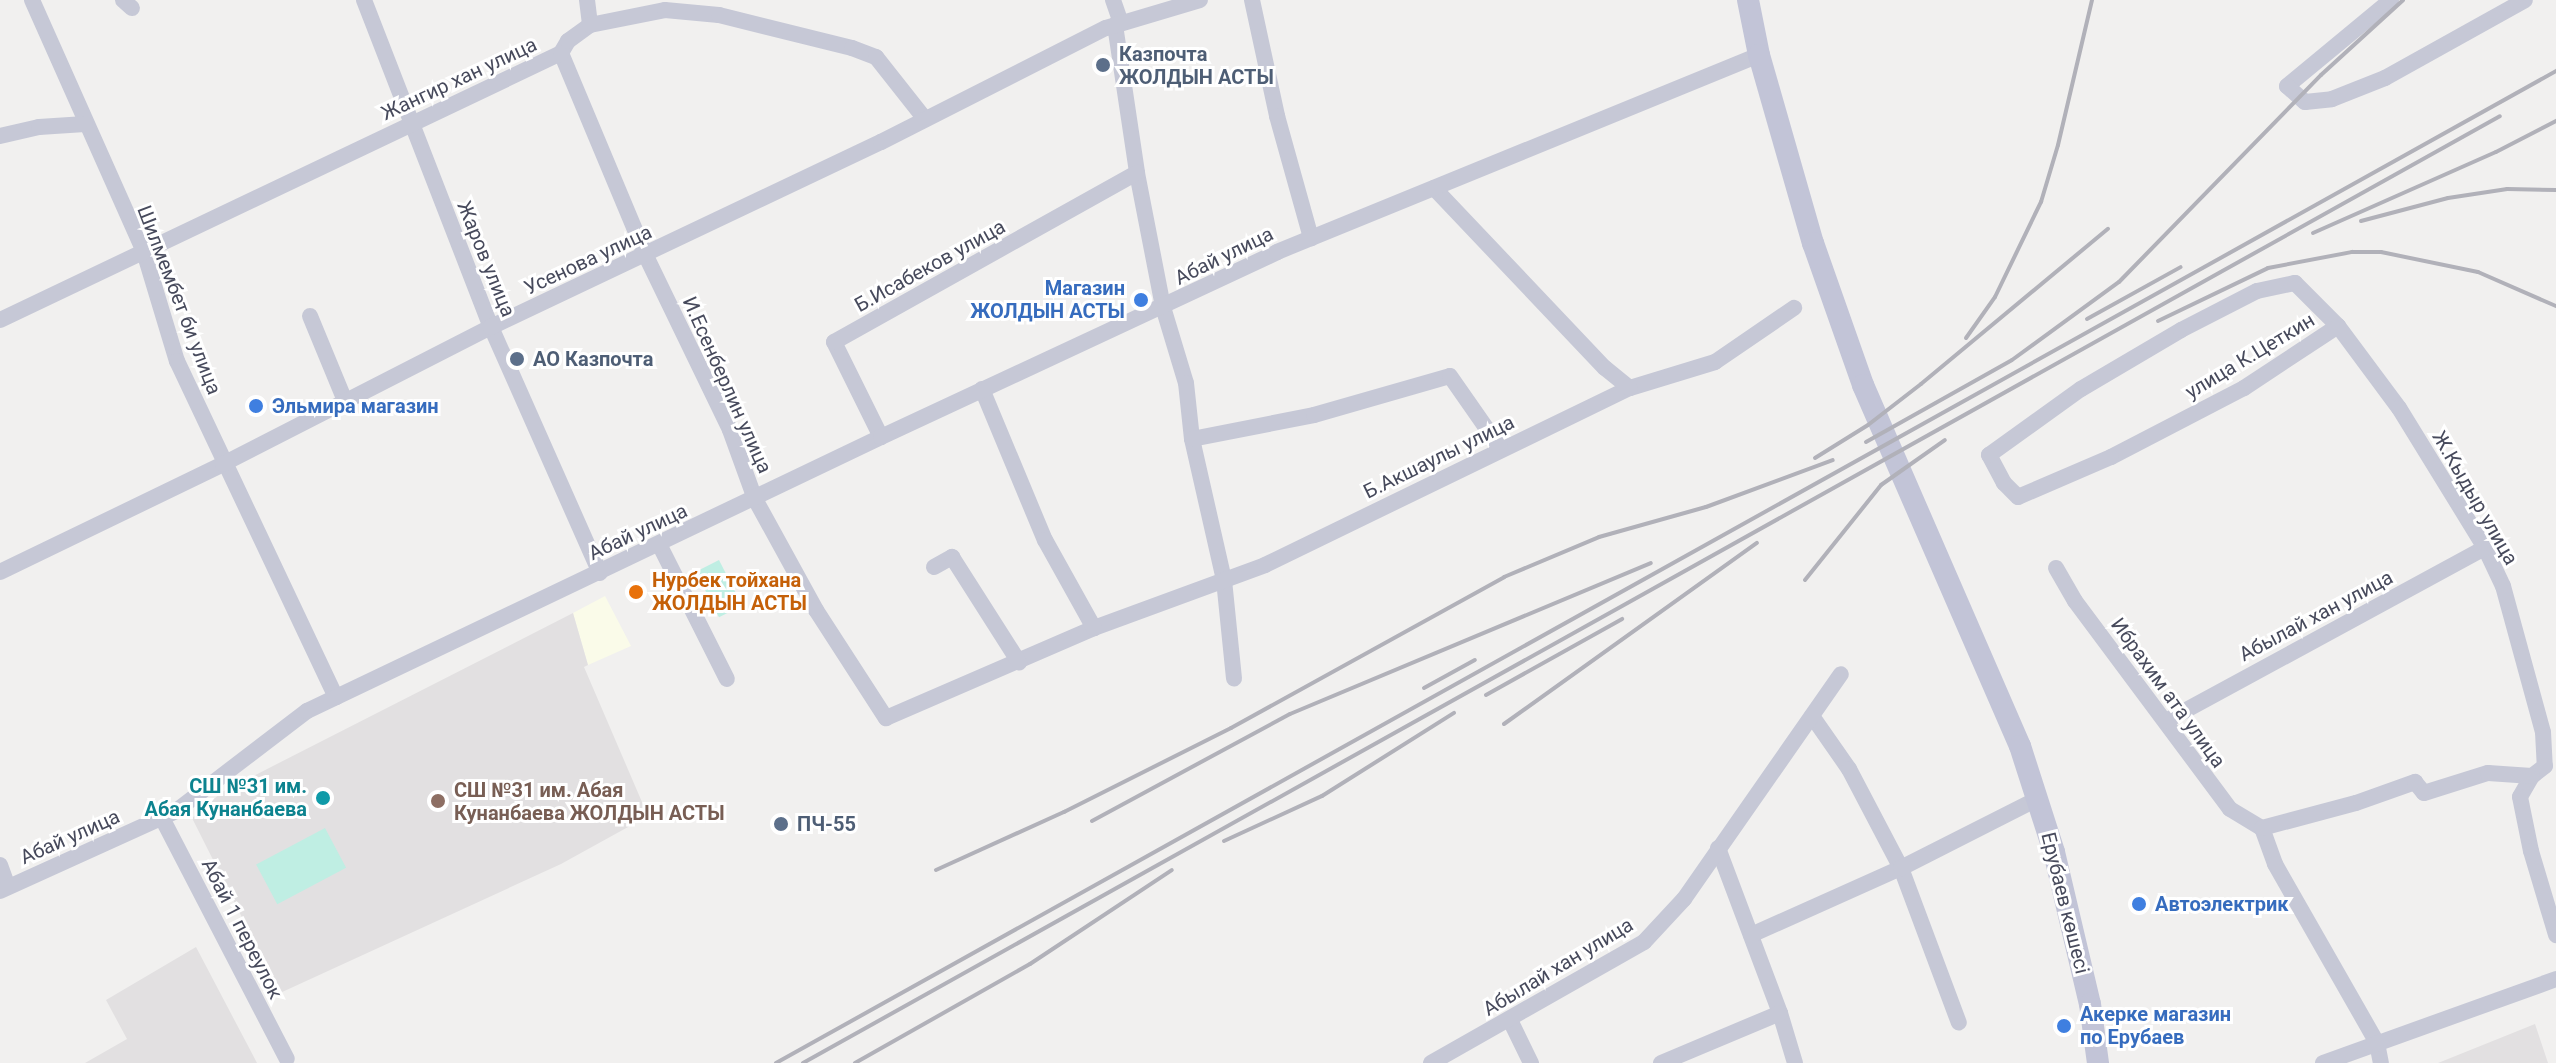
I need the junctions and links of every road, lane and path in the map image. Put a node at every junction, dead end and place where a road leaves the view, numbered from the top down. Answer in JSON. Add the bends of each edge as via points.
{"nodes":[{"id":1,"x":32,"y":0,"type":"edge"},
{"id":2,"x":364,"y":0,"type":"edge"},
{"id":3,"x":587,"y":0,"type":"edge"},
{"id":4,"x":1113,"y":0,"type":"edge"},
{"id":5,"x":1200,"y":0,"type":"edge"},
{"id":6,"x":1252,"y":0,"type":"edge"},
{"id":7,"x":1748,"y":0,"type":"edge"},
{"id":8,"x":2391,"y":0,"type":"edge"},
{"id":9,"x":2525,"y":0,"type":"edge"},
{"id":10,"x":721,"y":8,"type":"edge"},
{"id":11,"x":1118,"y":24,"type":"junction"},
{"id":12,"x":590,"y":25,"type":"junction"},
{"id":13,"x":561,"y":53,"type":"junction"},
{"id":14,"x":1759,"y":55,"type":"junction"},
{"id":15,"x":925,"y":119,"type":"junction"},
{"id":16,"x":85,"y":124,"type":"junction"},
{"id":17,"x":410,"y":124,"type":"junction"},
{"id":18,"x":0,"y":136,"type":"edge"},
{"id":19,"x":1137,"y":173,"type":"junction"},
{"id":20,"x":1434,"y":188,"type":"junction"},
{"id":21,"x":1311,"y":238,"type":"junction"},
{"id":22,"x":144,"y":252,"type":"junction"},
{"id":23,"x":646,"y":256,"type":"junction"},
{"id":24,"x":1163,"y":307,"type":"junction"},
{"id":25,"x":1794,"y":308,"type":"dead end"},
{"id":26,"x":310,"y":316,"type":"dead end"},
{"id":27,"x":0,"y":320,"type":"edge"},
{"id":28,"x":2338,"y":326,"type":"junction"},
{"id":29,"x":491,"y":327,"type":"junction"},
{"id":30,"x":1630,"y":388,"type":"junction"},
{"id":31,"x":982,"y":389,"type":"junction"},
{"id":32,"x":345,"y":401,"type":"junction"},
{"id":33,"x":881,"y":437,"type":"junction"},
{"id":34,"x":1192,"y":439,"type":"junction"},
{"id":35,"x":1501,"y":449,"type":"junction"},
{"id":36,"x":223,"y":464,"type":"junction"},
{"id":37,"x":755,"y":499,"type":"junction"},
{"id":38,"x":659,"y":544,"type":"junction"},
{"id":39,"x":2485,"y":548,"type":"junction"},
{"id":40,"x":934,"y":567,"type":"dead end"},
{"id":41,"x":2056,"y":568,"type":"dead end"},
{"id":42,"x":0,"y":572,"type":"edge"},
{"id":43,"x":600,"y":573,"type":"junction"},
{"id":44,"x":1224,"y":580,"type":"junction"},
{"id":45,"x":1094,"y":628,"type":"junction"},
{"id":46,"x":1019,"y":662,"type":"junction"},
{"id":47,"x":1841,"y":674,"type":"dead end"},
{"id":48,"x":1234,"y":678,"type":"dead end"},
{"id":49,"x":727,"y":679,"type":"dead end"},
{"id":50,"x":336,"y":697,"type":"junction"},
{"id":51,"x":1812,"y":716,"type":"junction"},
{"id":52,"x":886,"y":718,"type":"joint"},
{"id":53,"x":2166,"y":721,"type":"junction"},
{"id":54,"x":2532,"y":776,"type":"junction"},
{"id":55,"x":2037,"y":799,"type":"junction"},
{"id":56,"x":162,"y":818,"type":"junction"},
{"id":57,"x":2262,"y":828,"type":"junction"},
{"id":58,"x":1718,"y":848,"type":"junction"},
{"id":59,"x":0,"y":865,"type":"edge"},
{"id":60,"x":1901,"y":868,"type":"junction"},
{"id":61,"x":4,"y":889,"type":"edge"},
{"id":62,"x":1751,"y":935,"type":"junction"},
{"id":63,"x":2556,"y":935,"type":"edge"},
{"id":64,"x":2556,"y":979,"type":"edge"},
{"id":65,"x":1780,"y":1013,"type":"junction"},
{"id":66,"x":1510,"y":1020,"type":"junction"},
{"id":67,"x":1959,"y":1023,"type":"dead end"},
{"id":68,"x":2377,"y":1043,"type":"junction"},
{"id":69,"x":287,"y":1059,"type":"dead end"},
{"id":70,"x":1431,"y":1063,"type":"edge"},
{"id":71,"x":1531,"y":1063,"type":"edge"},
{"id":72,"x":1661,"y":1063,"type":"edge"},
{"id":73,"x":1795,"y":1063,"type":"edge"},
{"id":74,"x":2098,"y":1063,"type":"edge"},
{"id":75,"x":2323,"y":1063,"type":"edge"},
{"id":76,"x":2381,"y":1063,"type":"edge"}],
"edges":[{"from":1,"to":16,"type":"street","name":"Шилмембет би улица"},
{"from":2,"to":17,"type":"street","name":"Жаров улица"},
{"from":3,"to":12,"type":"street"},
{"from":4,"to":11,"type":"street"},
{"from":5,"to":11,"type":"street","name":"Усенова улица"},
{"from":6,"to":21,"type":"street"},
{"from":7,"to":14,"type":"main road","name":"Ерубаев көшесі"},
{"from":8,"to":9,"type":"street","via":[[2287,86],[2305,102],[2332,99],[2385,78]]},
{"from":10,"to":12,"type":"street","via":[[665,10]]},
{"from":10,"to":15,"type":"street","via":[[876,57]]},
{"from":11,"to":15,"type":"street","name":"Усенова улица"},
{"from":11,"to":19,"type":"street"},
{"from":12,"to":13,"type":"street","name":"Жангир хан улица"},
{"from":13,"to":17,"type":"street","name":"Жангир хан улица"},
{"from":13,"to":23,"type":"street","name":"И.Есенберлин улица"},
{"from":14,"to":20,"type":"street","name":"Абай улица"},
{"from":14,"to":55,"type":"main road","name":"Ерубаев көшесі","via":[[1813,243],[1863,385],[1995,682]]},
{"from":15,"to":23,"type":"street","name":"Усенова улица"},
{"from":16,"to":18,"type":"street"},
{"from":16,"to":22,"type":"street","name":"Шилмембет би улица"},
{"from":17,"to":22,"type":"street","name":"Жангир хан улица"},
{"from":17,"to":29,"type":"street","name":"Жаров улица"},
{"from":19,"to":24,"type":"street"},
{"from":19,"to":33,"type":"street","name":"Б.Исабеков улица","via":[[834,342]]},
{"from":20,"to":21,"type":"street","name":"Абай улица"},
{"from":20,"to":30,"type":"street"},
{"from":21,"to":24,"type":"street","name":"Абай улица"},
{"from":22,"to":27,"type":"street","name":"Жангир хан улица"},
{"from":22,"to":36,"type":"street","name":"Шилмембет би улица","via":[[177,361]]},
{"from":23,"to":29,"type":"street","name":"Усенова улица"},
{"from":23,"to":37,"type":"street","name":"И.Есенберлин улица","via":[[730,430]]},
{"from":24,"to":31,"type":"street","name":"Абай улица"},
{"from":24,"to":34,"type":"street","via":[[1186,383]]},
{"from":25,"to":30,"type":"street","name":"Б.Акшаулы улица","via":[[1715,362]]},
{"from":26,"to":32,"type":"street"},
{"from":28,"to":28,"type":"street","name":"улица К.Цеткин","via":[[2244,388],[2111,457],[2018,497],[1989,455],[2081,389],[2257,291],[2295,283]]},
{"from":28,"to":39,"type":"street","name":"Ж.Кыдыр улица","via":[[2399,408]]},
{"from":29,"to":32,"type":"street","name":"Усенова улица"},
{"from":29,"to":43,"type":"street","name":"Жаров улица"},
{"from":30,"to":35,"type":"street","name":"Б.Акшаулы улица"},
{"from":31,"to":33,"type":"street","name":"Абай улица"},
{"from":31,"to":45,"type":"street","via":[[1045,540]]},
{"from":32,"to":36,"type":"street","name":"Усенова улица"},
{"from":33,"to":37,"type":"street","name":"Абай улица"},
{"from":34,"to":35,"type":"street","via":[[1314,415],[1450,376]]},
{"from":34,"to":44,"type":"street"},
{"from":35,"to":44,"type":"street","name":"Б.Акшаулы улица"},
{"from":36,"to":42,"type":"street","name":"Усенова улица"},
{"from":36,"to":50,"type":"street","name":"Шилмембет би улица"},
{"from":37,"to":38,"type":"street","name":"Абай улица"},
{"from":37,"to":52,"type":"street","name":"И.Есенберлин улица","via":[[816,610]]},
{"from":38,"to":43,"type":"street","name":"Абай улица"},
{"from":38,"to":49,"type":"street"},
{"from":39,"to":53,"type":"street","name":"Абылай хан улица"},
{"from":39,"to":54,"type":"street","name":"Ж.Кыдыр улица","via":[[2503,586],[2543,732],[2545,766]]},
{"from":40,"to":46,"type":"street","via":[[952,557]]},
{"from":41,"to":53,"type":"street","name":"Ибрахим ата улица"},
{"from":43,"to":50,"type":"street","name":"Абай улица"},
{"from":44,"to":45,"type":"street","name":"Б.Акшаулы улица"},
{"from":44,"to":48,"type":"street"},
{"from":45,"to":46,"type":"street","name":"Б.Акшаулы улица"},
{"from":46,"to":52,"type":"street","name":"Б.Акшаулы улица"},
{"from":47,"to":51,"type":"street","name":"Абылай хан улица"},
{"from":50,"to":56,"type":"street","name":"Абай улица","via":[[307,711]]},
{"from":51,"to":58,"type":"street","name":"Абылай хан улица"},
{"from":51,"to":60,"type":"street","via":[[1849,769]]},
{"from":53,"to":57,"type":"street","name":"Ибрахим ата улица","via":[[2230,809]]},
{"from":54,"to":57,"type":"street","via":[[2488,773],[2424,793],[2415,782]]},
{"from":54,"to":63,"type":"street","name":"Ж.Кыдыр улица","via":[[2520,797]]},
{"from":55,"to":60,"type":"street"},
{"from":55,"to":74,"type":"main road","name":"Ерубаев көшесі","via":[[2086,989]]},
{"from":56,"to":61,"type":"street","name":"Абай улица"},
{"from":56,"to":69,"type":"street","name":"Абай 1 переулок"},
{"from":57,"to":68,"type":"street","via":[[2275,864]]},
{"from":58,"to":62,"type":"street"},
{"from":58,"to":66,"type":"street","name":"Абылай хан улица","via":[[1684,899],[1644,942]]},
{"from":59,"to":61,"type":"street"},
{"from":60,"to":62,"type":"street"},
{"from":60,"to":67,"type":"street"},
{"from":62,"to":65,"type":"street"},
{"from":64,"to":68,"type":"street"},
{"from":65,"to":72,"type":"street"},
{"from":65,"to":73,"type":"street"},
{"from":66,"to":70,"type":"street","name":"Абылай хан улица"},
{"from":66,"to":71,"type":"street"},
{"from":68,"to":75,"type":"street"},
{"from":68,"to":76,"type":"street"}]}
